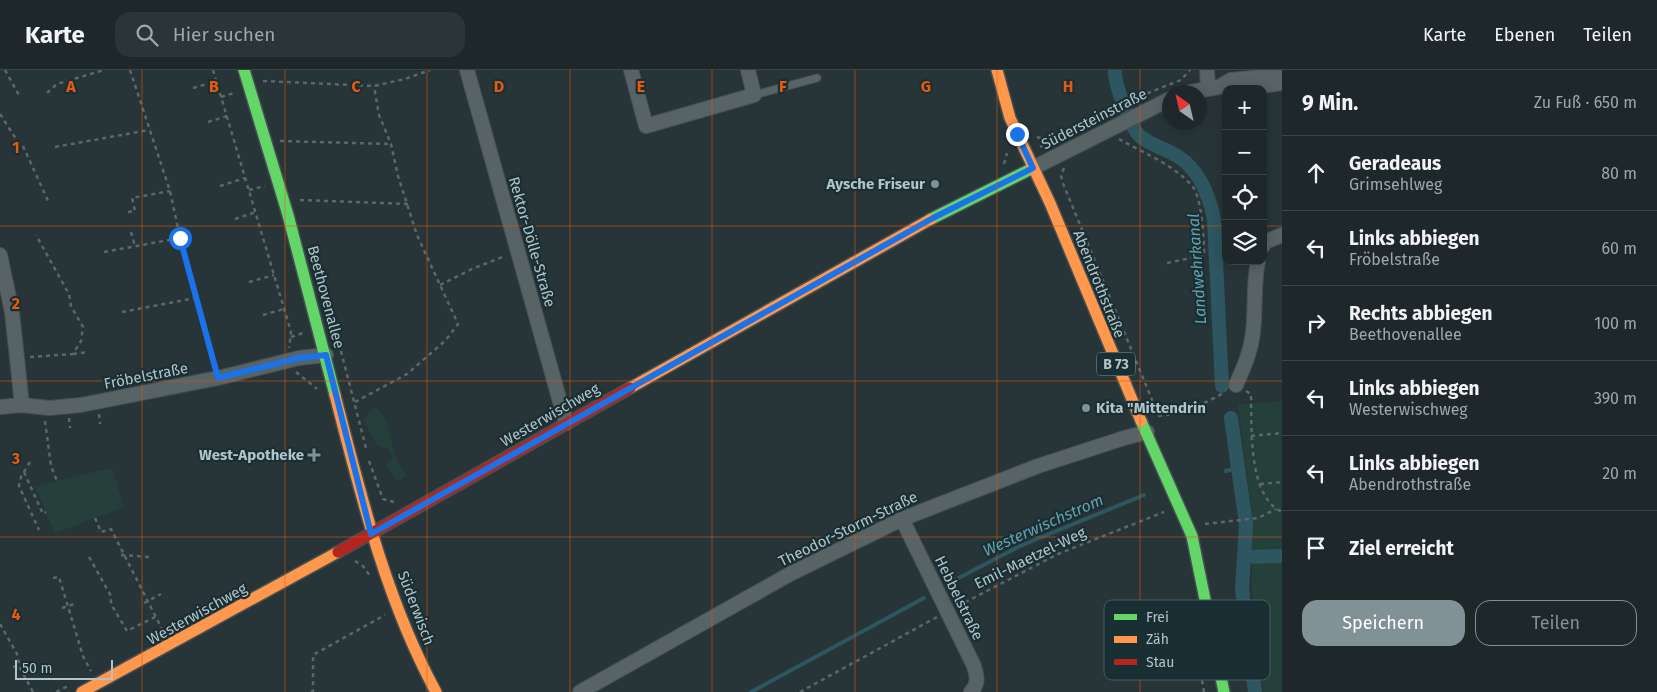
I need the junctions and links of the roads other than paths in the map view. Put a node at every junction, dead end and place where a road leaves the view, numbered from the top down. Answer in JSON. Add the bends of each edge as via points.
{"nodes":[{"id":1,"x":244,"y":70,"type":"edge"},
{"id":2,"x":467,"y":70,"type":"edge"},
{"id":3,"x":631,"y":70,"type":"edge"},
{"id":4,"x":748,"y":70,"type":"edge"},
{"id":5,"x":997,"y":70,"type":"edge"},
{"id":6,"x":1207,"y":70,"type":"edge"},
{"id":7,"x":1282,"y":75,"type":"edge"},
{"id":8,"x":818,"y":78,"type":"dead end"},
{"id":9,"x":1282,"y":83,"type":"edge"},
{"id":10,"x":1267,"y":85,"type":"edge"},
{"id":11,"x":1218,"y":88,"type":"edge"},
{"id":12,"x":754,"y":95,"type":"junction"},
{"id":13,"x":1162,"y":103,"type":"edge"},
{"id":14,"x":1033,"y":168,"type":"junction"},
{"id":15,"x":1282,"y":235,"type":"edge"},
{"id":16,"x":1267,"y":241,"type":"edge"},
{"id":17,"x":0,"y":256,"type":"edge"},
{"id":18,"x":1257,"y":265,"type":"edge"},
{"id":19,"x":326,"y":355,"type":"junction"},
{"id":20,"x":1236,"y":384,"type":"road end"},
{"id":21,"x":22,"y":405,"type":"junction"},
{"id":22,"x":0,"y":407,"type":"edge"},
{"id":23,"x":566,"y":423,"type":"junction"},
{"id":24,"x":1147,"y":432,"type":"junction"},
{"id":25,"x":902,"y":519,"type":"junction"},
{"id":26,"x":371,"y":534,"type":"junction"},
{"id":27,"x":1206,"y":600,"type":"edge"},
{"id":28,"x":82,"y":692,"type":"edge"},
{"id":29,"x":436,"y":692,"type":"edge"},
{"id":30,"x":580,"y":692,"type":"edge"},
{"id":31,"x":970,"y":692,"type":"edge"}],
"edges":[{"from":1,"to":19,"type":"street","name":"Beethovenallee"},
{"from":2,"to":23,"type":"street","name":"Rektor-Dölle-Straße"},
{"from":3,"to":12,"type":"street","via":[[646,126]]},
{"from":4,"to":12,"type":"street"},
{"from":5,"to":14,"type":"street","name":"Abendrothstraße","number":"B 73","via":[[1007,111]]},
{"from":6,"to":11,"type":"street"},
{"from":7,"to":11,"type":"street","via":[[1231,80]]},
{"from":8,"to":12,"type":"lane"},
{"from":9,"to":10,"type":"street"},
{"from":13,"to":14,"type":"street","name":"Südersteinstraße"},
{"from":14,"to":23,"type":"street","name":"Westerwischweg","via":[[933,218]]},
{"from":14,"to":24,"type":"street","name":"Abendrothstraße","number":"B 73"},
{"from":15,"to":16,"type":"street"},
{"from":17,"to":21,"type":"street","via":[[12,312]]},
{"from":18,"to":20,"type":"street","via":[[1253,332],[1247,359]]},
{"from":19,"to":21,"type":"street","name":"Fröbelstraße","via":[[89,404],[50,408]]},
{"from":19,"to":26,"type":"street","name":"Beethovenallee"},
{"from":21,"to":22,"type":"street","name":"Fröbelstraße"},
{"from":23,"to":26,"type":"street","name":"Westerwischweg"},
{"from":24,"to":25,"type":"street","name":"Theodor-Storm-Straße","via":[[1038,466]]},
{"from":24,"to":27,"type":"street","name":"Abendrothstraße","number":"B 73","via":[[1192,536]]},
{"from":25,"to":30,"type":"street","name":"Theodor-Storm-Straße","via":[[790,574]]},
{"from":25,"to":31,"type":"street","name":"Hebbelstraße","via":[[974,666],[977,678]]},
{"from":26,"to":28,"type":"street","name":"Westerwischweg"},
{"from":26,"to":29,"type":"street","name":"Süderwisch","via":[[422,666]]}]}
